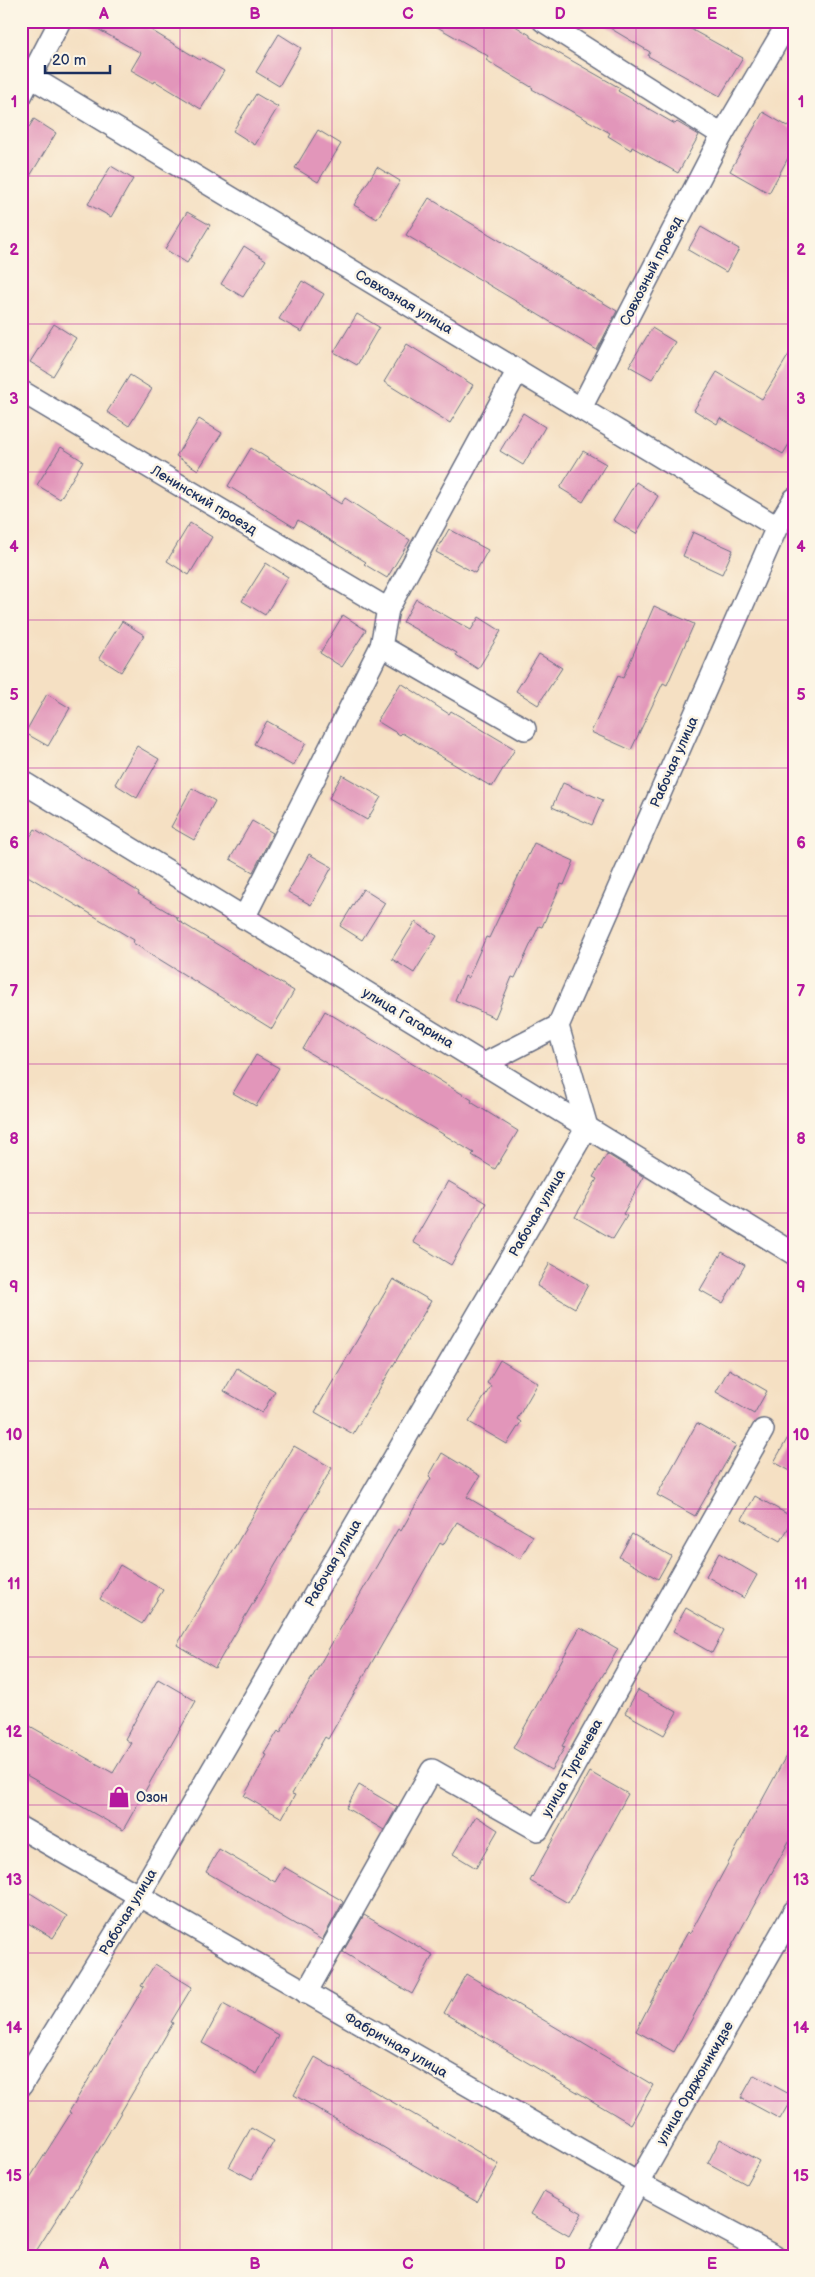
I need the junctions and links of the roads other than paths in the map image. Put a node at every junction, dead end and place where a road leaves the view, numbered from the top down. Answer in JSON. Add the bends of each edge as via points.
{"nodes":[{"id":1,"x":60,"y":21,"type":"edge"},
{"id":2,"x":543,"y":21,"type":"edge"},
{"id":3,"x":789,"y":21,"type":"edge"},
{"id":4,"x":31,"y":76,"type":"junction"},
{"id":5,"x":21,"y":96,"type":"edge"},
{"id":6,"x":722,"y":135,"type":"junction"},
{"id":7,"x":518,"y":370,"type":"junction"},
{"id":8,"x":21,"y":391,"type":"edge"},
{"id":9,"x":581,"y":408,"type":"junction"},
{"id":10,"x":794,"y":499,"type":"edge"},
{"id":11,"x":777,"y":527,"type":"junction"},
{"id":12,"x":388,"y":610,"type":"junction"},
{"id":13,"x":381,"y":646,"type":"junction"},
{"id":14,"x":525,"y":728,"type":"dead end"},
{"id":15,"x":21,"y":781,"type":"edge"},
{"id":16,"x":244,"y":918,"type":"junction"},
{"id":17,"x":558,"y":1026,"type":"junction"},
{"id":18,"x":484,"y":1064,"type":"junction"},
{"id":19,"x":587,"y":1127,"type":"junction"},
{"id":20,"x":794,"y":1254,"type":"edge"},
{"id":21,"x":764,"y":1430,"type":"dead end"},
{"id":22,"x":21,"y":1828,"type":"edge"},
{"id":23,"x":138,"y":1897,"type":"junction"},
{"id":24,"x":794,"y":1912,"type":"edge"},
{"id":25,"x":306,"y":1993,"type":"junction"},
{"id":26,"x":21,"y":2086,"type":"edge"},
{"id":27,"x":638,"y":2183,"type":"junction"},
{"id":28,"x":599,"y":2256,"type":"edge"},
{"id":29,"x":774,"y":2256,"type":"edge"}],
"edges":[{"from":1,"to":4,"type":"street"},
{"from":2,"to":6,"type":"street"},
{"from":3,"to":6,"type":"street","name":"Совхозный проезд"},
{"from":4,"to":5,"type":"street"},
{"from":4,"to":7,"type":"street","name":"Совхозная улица"},
{"from":6,"to":9,"type":"street","name":"Совхозный проезд"},
{"from":7,"to":9,"type":"street","name":"Совхозная улица"},
{"from":7,"to":12,"type":"street"},
{"from":8,"to":12,"type":"street","name":"Ленинский проезд"},
{"from":9,"to":11,"type":"street","name":"Совхозная улица"},
{"from":10,"to":11,"type":"street","name":"Рабочая улица"},
{"from":11,"to":17,"type":"street","name":"Рабочая улица"},
{"from":12,"to":13,"type":"street"},
{"from":13,"to":14,"type":"street"},
{"from":13,"to":16,"type":"street"},
{"from":15,"to":16,"type":"street","name":"улица Гагарина"},
{"from":16,"to":18,"type":"street","name":"улица Гагарина"},
{"from":17,"to":18,"type":"street"},
{"from":17,"to":19,"type":"street"},
{"from":18,"to":19,"type":"street","name":"улица Гагарина"},
{"from":19,"to":20,"type":"street","name":"улица Гагарина"},
{"from":19,"to":23,"type":"street","name":"Рабочая улица"},
{"from":21,"to":25,"type":"street","name":"улица Тургенева","via":[[538,1830],[432,1770]]},
{"from":22,"to":23,"type":"street","name":"Фабричная улица"},
{"from":23,"to":25,"type":"street","name":"Фабричная улица"},
{"from":23,"to":26,"type":"street","name":"Рабочая улица"},
{"from":24,"to":27,"type":"street","name":"улица Орджоникидзе"},
{"from":25,"to":27,"type":"street","name":"Фабричная улица"},
{"from":27,"to":28,"type":"street","name":"улица Орджоникидзе"},
{"from":27,"to":29,"type":"street","name":"Фабричная улица"}]}
